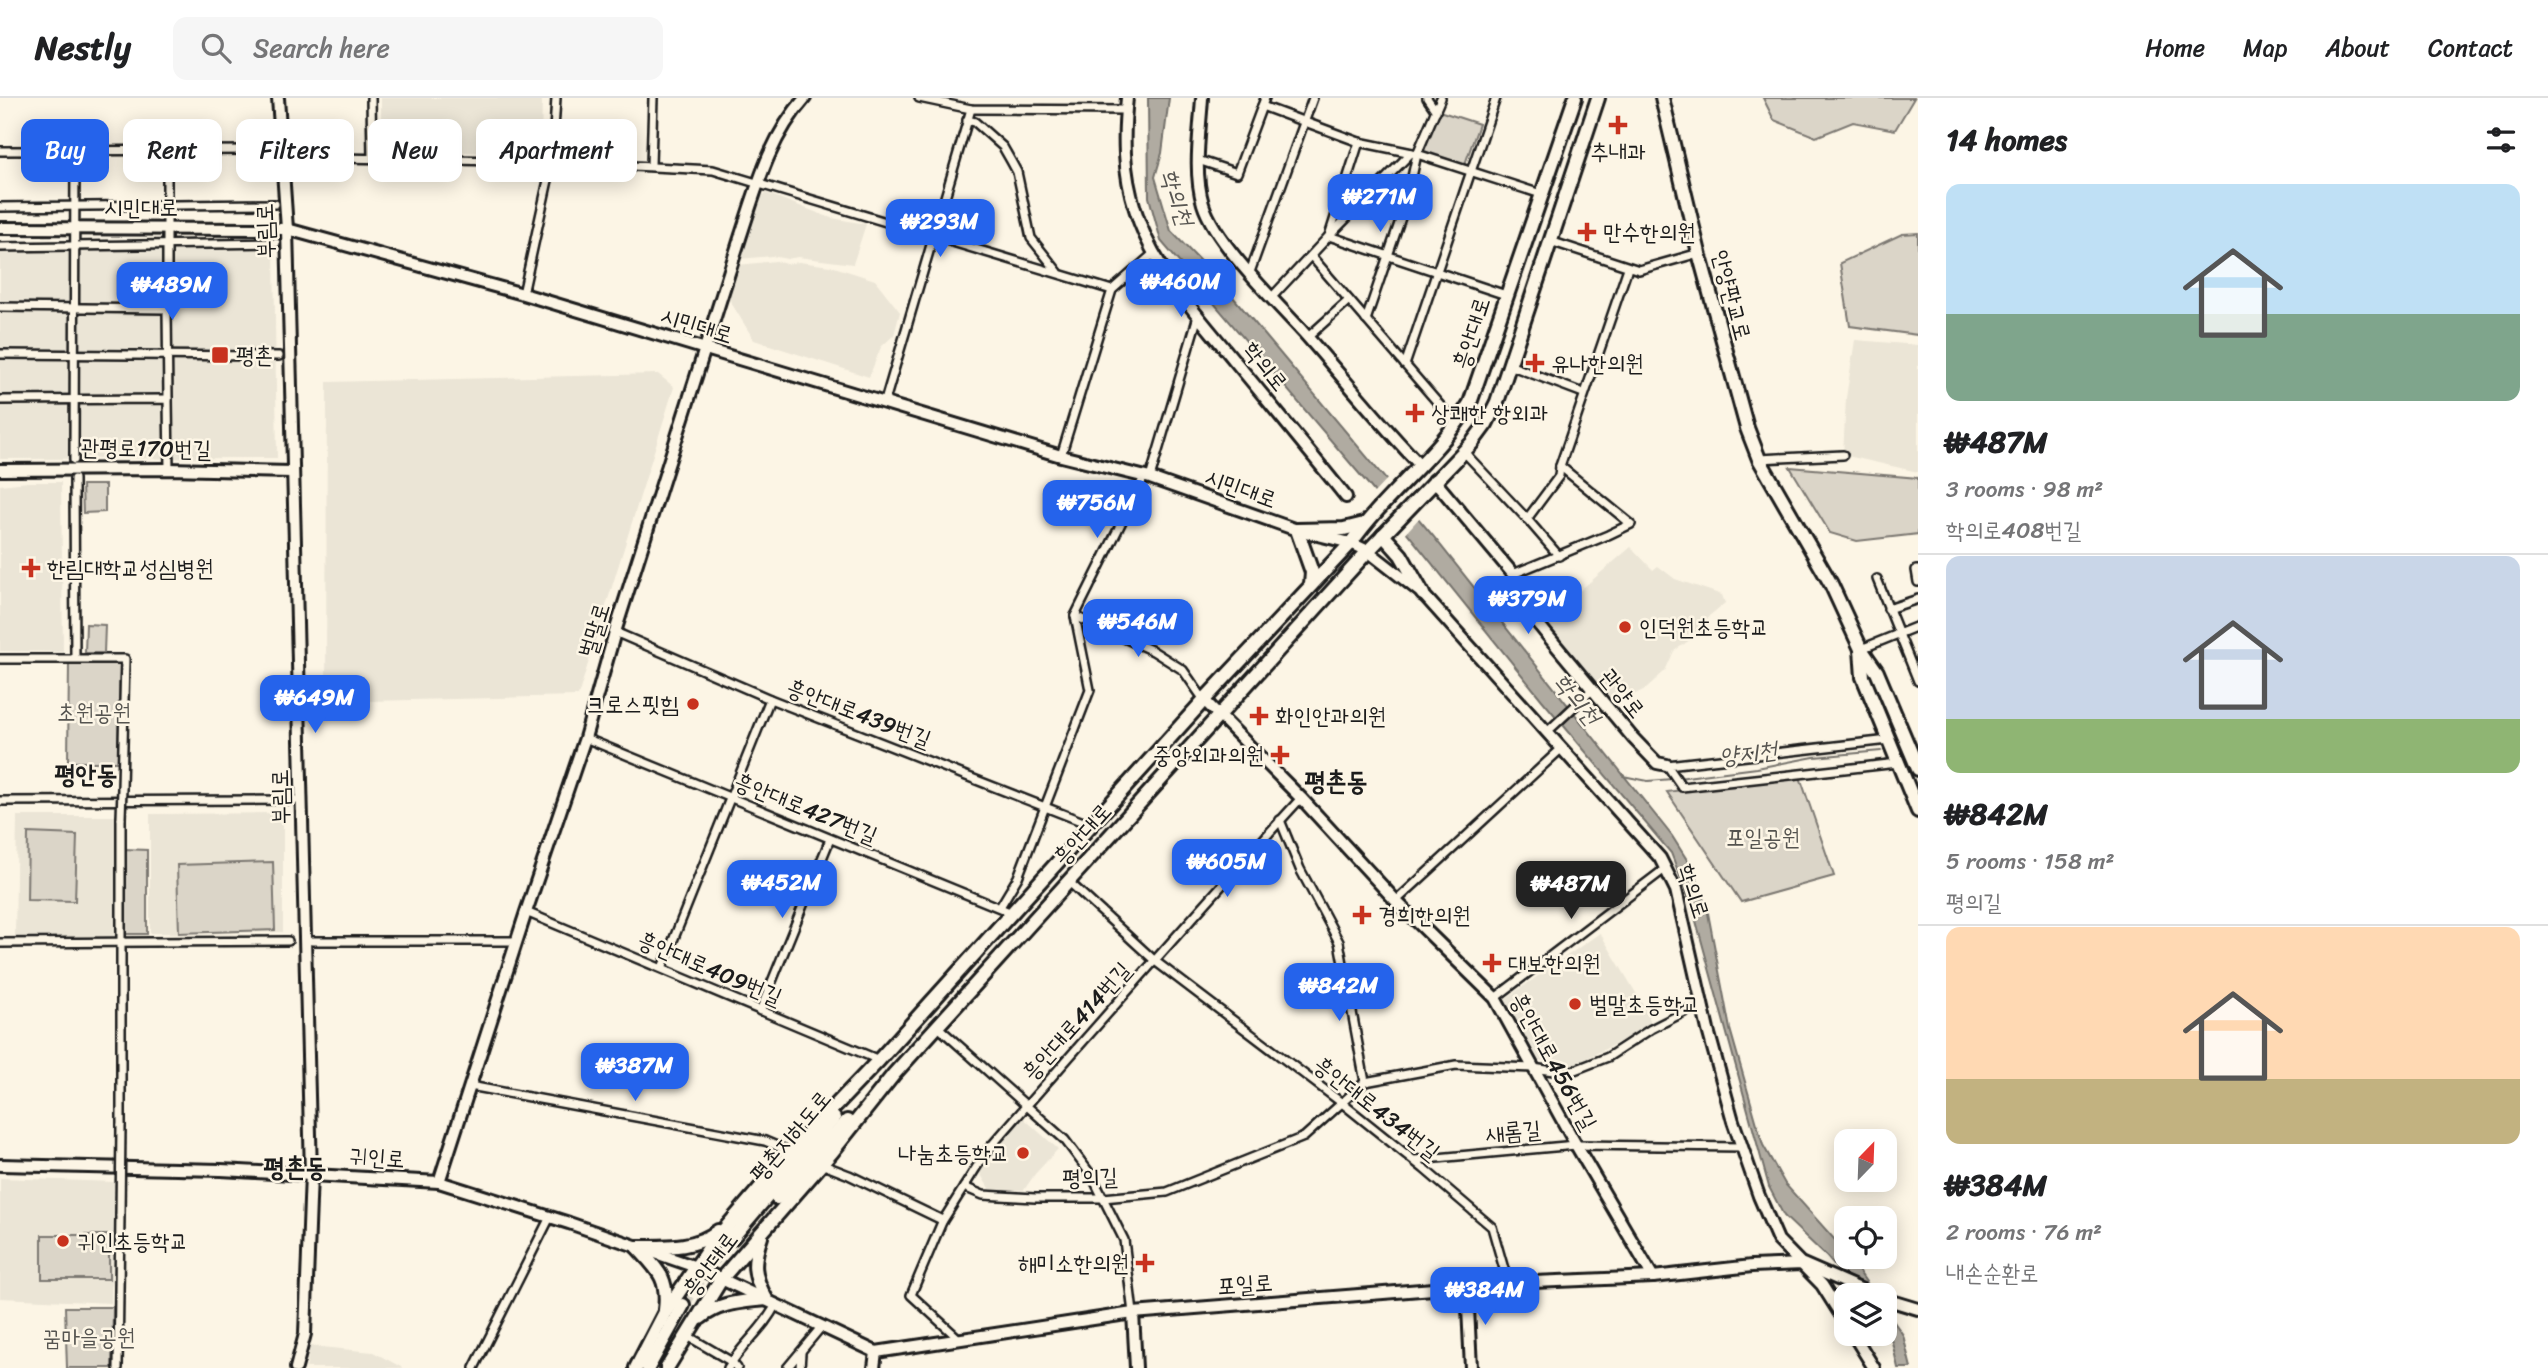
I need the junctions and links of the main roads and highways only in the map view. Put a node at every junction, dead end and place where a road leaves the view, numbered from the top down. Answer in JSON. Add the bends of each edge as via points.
{"nodes":[{"id":1,"x":1575,"y":98,"type":"edge"},
{"id":2,"x":1598,"y":98,"type":"edge"},
{"id":3,"x":1662,"y":98,"type":"edge"},
{"id":4,"x":1368,"y":519,"type":"junction"},
{"id":5,"x":1385,"y":533,"type":"junction"},
{"id":6,"x":1311,"y":585,"type":"junction"},
{"id":7,"x":1423,"y":594,"type":"road end"},
{"id":8,"x":1861,"y":649,"type":"junction"},
{"id":9,"x":1918,"y":769,"type":"edge"},
{"id":10,"x":1918,"y":811,"type":"edge"},
{"id":11,"x":1063,"y":856,"type":"junction"},
{"id":12,"x":1078,"y":871,"type":"junction"},
{"id":13,"x":1035,"y":888,"type":"junction"},
{"id":14,"x":1049,"y":902,"type":"junction"},
{"id":15,"x":880,"y":1060,"type":"junction"},
{"id":16,"x":894,"y":1074,"type":"junction"},
{"id":17,"x":734,"y":1218,"type":"junction"},
{"id":18,"x":765,"y":1227,"type":"junction"},
{"id":19,"x":664,"y":1314,"type":"junction"},
{"id":20,"x":693,"y":1323,"type":"junction"},
{"id":21,"x":636,"y":1368,"type":"edge"},
{"id":22,"x":648,"y":1368,"type":"edge"},
{"id":23,"x":655,"y":1368,"type":"edge"},
{"id":24,"x":667,"y":1368,"type":"edge"}],
"edges":[{"from":1,"to":4,"type":"main road","name":"흥안대로","via":[[1470,403],[1457,425]]},
{"from":2,"to":5,"type":"main road","name":"흥안대로","via":[[1497,402],[1464,452]]},
{"from":3,"to":8,"type":"main road","name":"안양판교로","via":[[1735,387],[1759,459],[1831,584]]},
{"from":4,"to":6,"type":"main road","name":"흥안대로"},
{"from":4,"to":6,"type":"main road","via":[[1344,529],[1297,530],[1312,572]]},
{"from":5,"to":7,"type":"main road"},
{"from":5,"to":12,"type":"main road","name":"흥안대로"},
{"from":6,"to":11,"type":"main road","name":"흥안대로"},
{"from":8,"to":9,"type":"main road","name":"안양판교로","via":[[1877,672]]},
{"from":8,"to":10,"type":"main road","name":"안양판교로","via":[[1863,677]]},
{"from":11,"to":12,"type":"main road"},
{"from":11,"to":13,"type":"main road","name":"흥안대로"},
{"from":12,"to":14,"type":"main road","name":"흥안대로"},
{"from":13,"to":14,"type":"main road"},
{"from":13,"to":15,"type":"main road","name":"흥안대로","via":[[1006,910]]},
{"from":14,"to":16,"type":"main road","name":"흥안대로"},
{"from":15,"to":16,"type":"main road","name":"평촌지하도로","via":[[734,1240]]},
{"from":15,"to":17,"type":"main road","name":"흥안대로"},
{"from":16,"to":18,"type":"main road","name":"흥안대로"},
{"from":17,"to":19,"type":"main road","name":"흥안대로"},
{"from":17,"to":19,"type":"main road","via":[[708,1238],[693,1243],[637,1247],[659,1271],[666,1287]]},
{"from":18,"to":20,"type":"main road","name":"흥안대로","via":[[722,1278]]},
{"from":18,"to":20,"type":"main road","via":[[757,1250],[756,1282],[771,1302],[728,1303]]},
{"from":19,"to":21,"type":"main road","name":"흥안대로"},
{"from":20,"to":24,"type":"main road","name":"흥안대로"},
{"from":22,"to":23,"type":"main road","via":[[686,1306]]}]}
